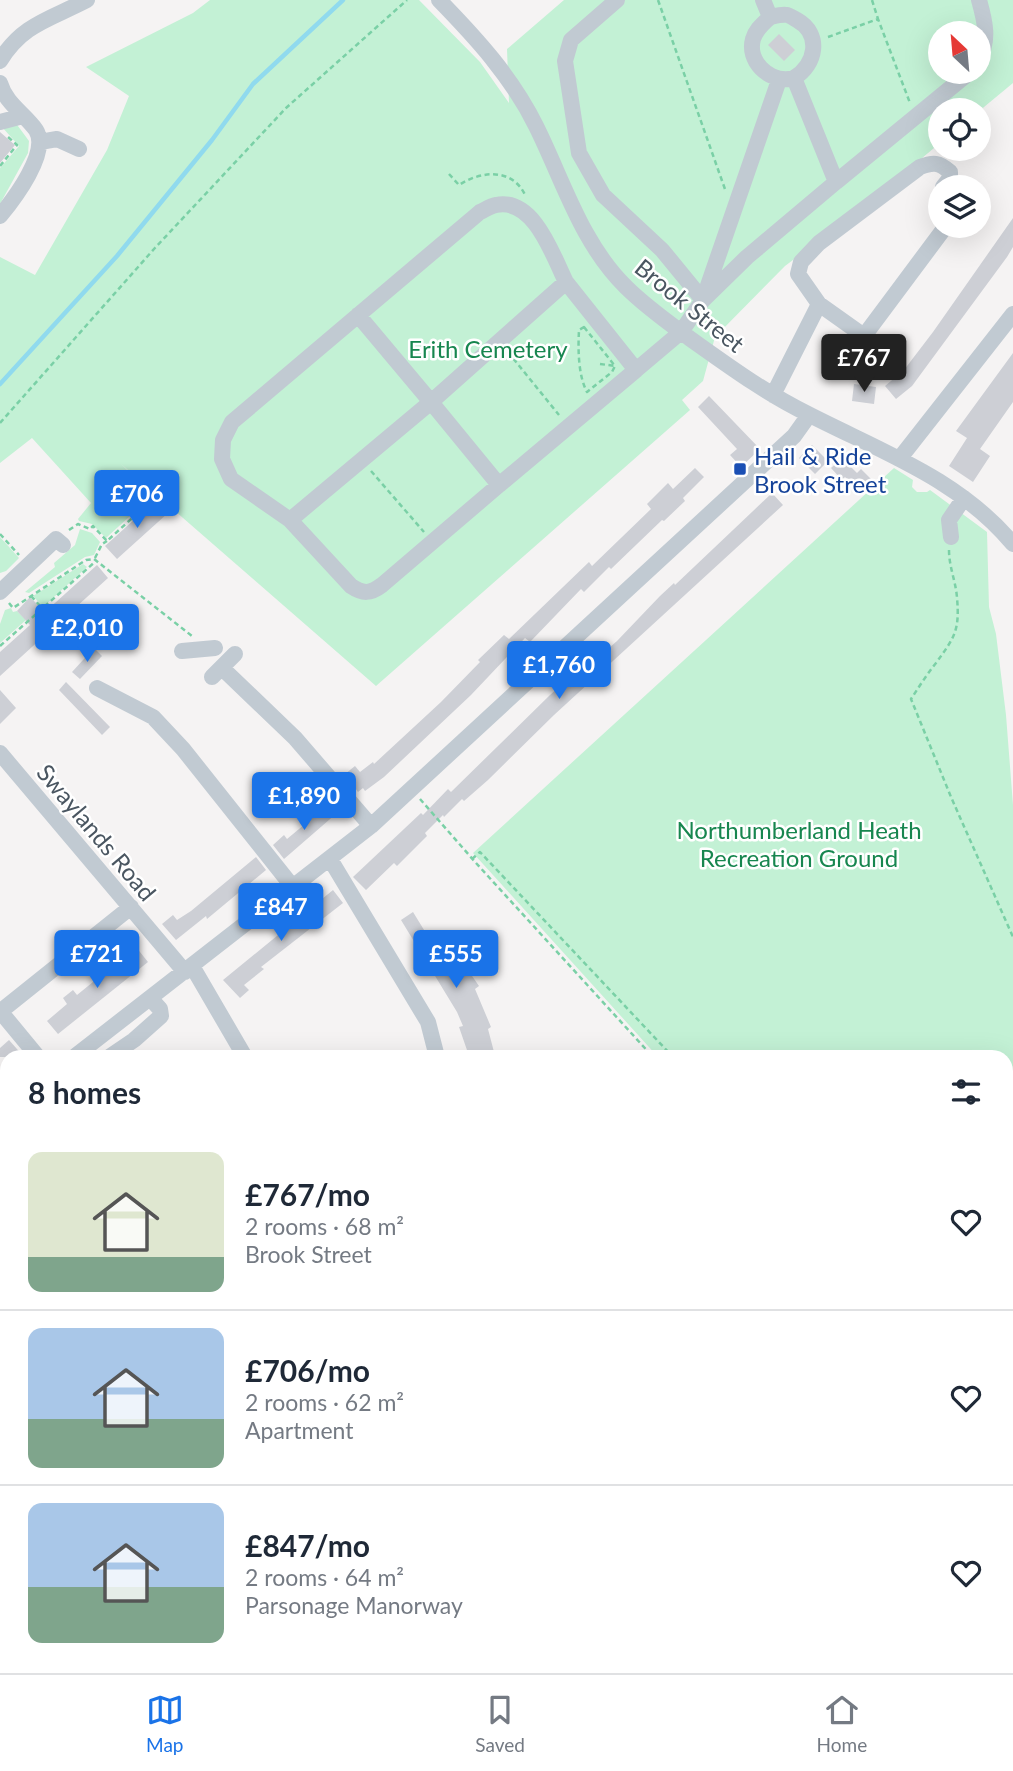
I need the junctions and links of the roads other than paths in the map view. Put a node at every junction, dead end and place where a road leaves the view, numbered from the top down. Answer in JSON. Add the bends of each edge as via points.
{"nodes":[{"id":1,"x":87,"y":0,"type":"edge"},
{"id":2,"x":617,"y":0,"type":"edge"},
{"id":3,"x":763,"y":0,"type":"edge"},
{"id":4,"x":979,"y":0,"type":"edge"},
{"id":5,"x":441,"y":1,"type":"edge"},
{"id":6,"x":790,"y":7,"type":"edge"},
{"id":7,"x":770,"y":17,"type":"junction"},
{"id":8,"x":985,"y":21,"type":"edge"},
{"id":9,"x":0,"y":61,"type":"edge"},
{"id":10,"x":787,"y":79,"type":"junction"},
{"id":11,"x":0,"y":83,"type":"edge"},
{"id":12,"x":955,"y":84,"type":"edge"},
{"id":13,"x":23,"y":116,"type":"junction"},
{"id":14,"x":3,"y":128,"type":"edge"},
{"id":15,"x":40,"y":142,"type":"junction"},
{"id":16,"x":79,"y":149,"type":"dead end"},
{"id":17,"x":950,"y":175,"type":"edge"},
{"id":18,"x":836,"y":182,"type":"junction"},
{"id":19,"x":0,"y":216,"type":"edge"},
{"id":20,"x":937,"y":238,"type":"edge"},
{"id":21,"x":566,"y":282,"type":"junction"},
{"id":22,"x":703,"y":300,"type":"junction"},
{"id":23,"x":818,"y":304,"type":"junction"},
{"id":24,"x":1013,"y":314,"type":"edge"},
{"id":25,"x":358,"y":315,"type":"junction"},
{"id":26,"x":681,"y":332,"type":"junction"},
{"id":27,"x":636,"y":370,"type":"junction"},
{"id":28,"x":773,"y":395,"type":"junction"},
{"id":29,"x":431,"y":402,"type":"junction"},
{"id":30,"x":809,"y":415,"type":"junction"},
{"id":31,"x":900,"y":458,"type":"junction"},
{"id":32,"x":499,"y":485,"type":"junction"},
{"id":33,"x":964,"y":498,"type":"junction"},
{"id":34,"x":290,"y":520,"type":"junction"},
{"id":35,"x":1011,"y":536,"type":"edge"},
{"id":36,"x":951,"y":537,"type":"road end"},
{"id":37,"x":60,"y":542,"type":"road end"},
{"id":38,"x":2,"y":596,"type":"edge"},
{"id":39,"x":182,"y":651,"type":"dead end"},
{"id":40,"x":97,"y":688,"type":"dead end"},
{"id":41,"x":0,"y":753,"type":"edge"},
{"id":42,"x":371,"y":826,"type":"junction"},
{"id":43,"x":330,"y":859,"type":"junction"},
{"id":44,"x":292,"y":886,"type":"junction"},
{"id":45,"x":131,"y":907,"type":"junction"},
{"id":46,"x":189,"y":969,"type":"junction"},
{"id":47,"x":150,"y":998,"type":"junction"},
{"id":48,"x":0,"y":1011,"type":"edge"},
{"id":49,"x":32,"y":1050,"type":"edge"},
{"id":50,"x":89,"y":1050,"type":"edge"},
{"id":51,"x":119,"y":1050,"type":"edge"},
{"id":52,"x":240,"y":1050,"type":"edge"},
{"id":53,"x":435,"y":1050,"type":"edge"}],
"edges":[{"from":1,"to":9,"type":"street","via":[[28,28]]},
{"from":2,"to":22,"type":"street","via":[[571,40],[565,61],[579,153],[603,195],[663,250]]},
{"from":3,"to":7,"type":"street"},
{"from":4,"to":8,"type":"street"},
{"from":5,"to":26,"type":"street","name":"Brook Street","via":[[486,50],[525,105],[603,261],[625,286]]},
{"from":6,"to":7,"type":"street"},
{"from":6,"to":10,"type":"street","via":[[815,41],[806,71]]},
{"from":7,"to":10,"type":"street","via":[[757,29],[752,42],[754,56],[762,71]]},
{"from":10,"to":18,"type":"street"},
{"from":10,"to":22,"type":"street"},
{"from":11,"to":13,"type":"street","via":[[6,98]]},
{"from":12,"to":18,"type":"street"},
{"from":13,"to":14,"type":"street"},
{"from":13,"to":15,"type":"street"},
{"from":15,"to":16,"type":"street","via":[[57,139]]},
{"from":15,"to":19,"type":"street","via":[[33,164]]},
{"from":17,"to":23,"type":"street","via":[[942,165],[920,167],[819,243],[801,262],[798,274]]},
{"from":18,"to":22,"type":"street"},
{"from":20,"to":23,"type":"street","via":[[864,336]]},
{"from":21,"to":25,"type":"street","via":[[527,214],[510,205],[496,205],[480,212]]},
{"from":21,"to":27,"type":"street"},
{"from":21,"to":29,"type":"street"},
{"from":22,"to":26,"type":"street"},
{"from":23,"to":28,"type":"street"},
{"from":24,"to":31,"type":"street"},
{"from":25,"to":29,"type":"street"},
{"from":25,"to":34,"type":"street","via":[[232,422],[223,440],[222,459],[231,479]]},
{"from":26,"to":27,"type":"street"},
{"from":26,"to":28,"type":"street","name":"Brook Street"},
{"from":27,"to":32,"type":"street"},
{"from":28,"to":30,"type":"street","name":"Brook Street"},
{"from":29,"to":32,"type":"street"},
{"from":29,"to":34,"type":"street"},
{"from":30,"to":31,"type":"street","name":"Brook Street"},
{"from":30,"to":42,"type":"street","via":[[794,436]]},
{"from":31,"to":33,"type":"street","name":"Brook Street"},
{"from":32,"to":34,"type":"street","via":[[372,593],[360,593],[351,586]]},
{"from":33,"to":35,"type":"street","name":"Brook Street"},
{"from":33,"to":36,"type":"street","via":[[949,520]]},
{"from":37,"to":38,"type":"street","via":[[29,566]]},
{"from":39,"to":42,"type":"street","via":[[212,644],[224,665]]},
{"from":40,"to":44,"type":"street","via":[[153,717]]},
{"from":41,"to":45,"type":"street","name":"Swaylands Road"},
{"from":42,"to":43,"type":"street"},
{"from":43,"to":44,"type":"street"},
{"from":43,"to":53,"type":"street","via":[[428,1022]]},
{"from":44,"to":46,"type":"street"},
{"from":45,"to":46,"type":"street","name":"Swaylands Road"},
{"from":45,"to":48,"type":"street"},
{"from":46,"to":47,"type":"street"},
{"from":46,"to":52,"type":"street","name":"Swaylands Road"},
{"from":47,"to":50,"type":"street"},
{"from":47,"to":51,"type":"street","via":[[161,1016]]},
{"from":48,"to":49,"type":"street"}]}
